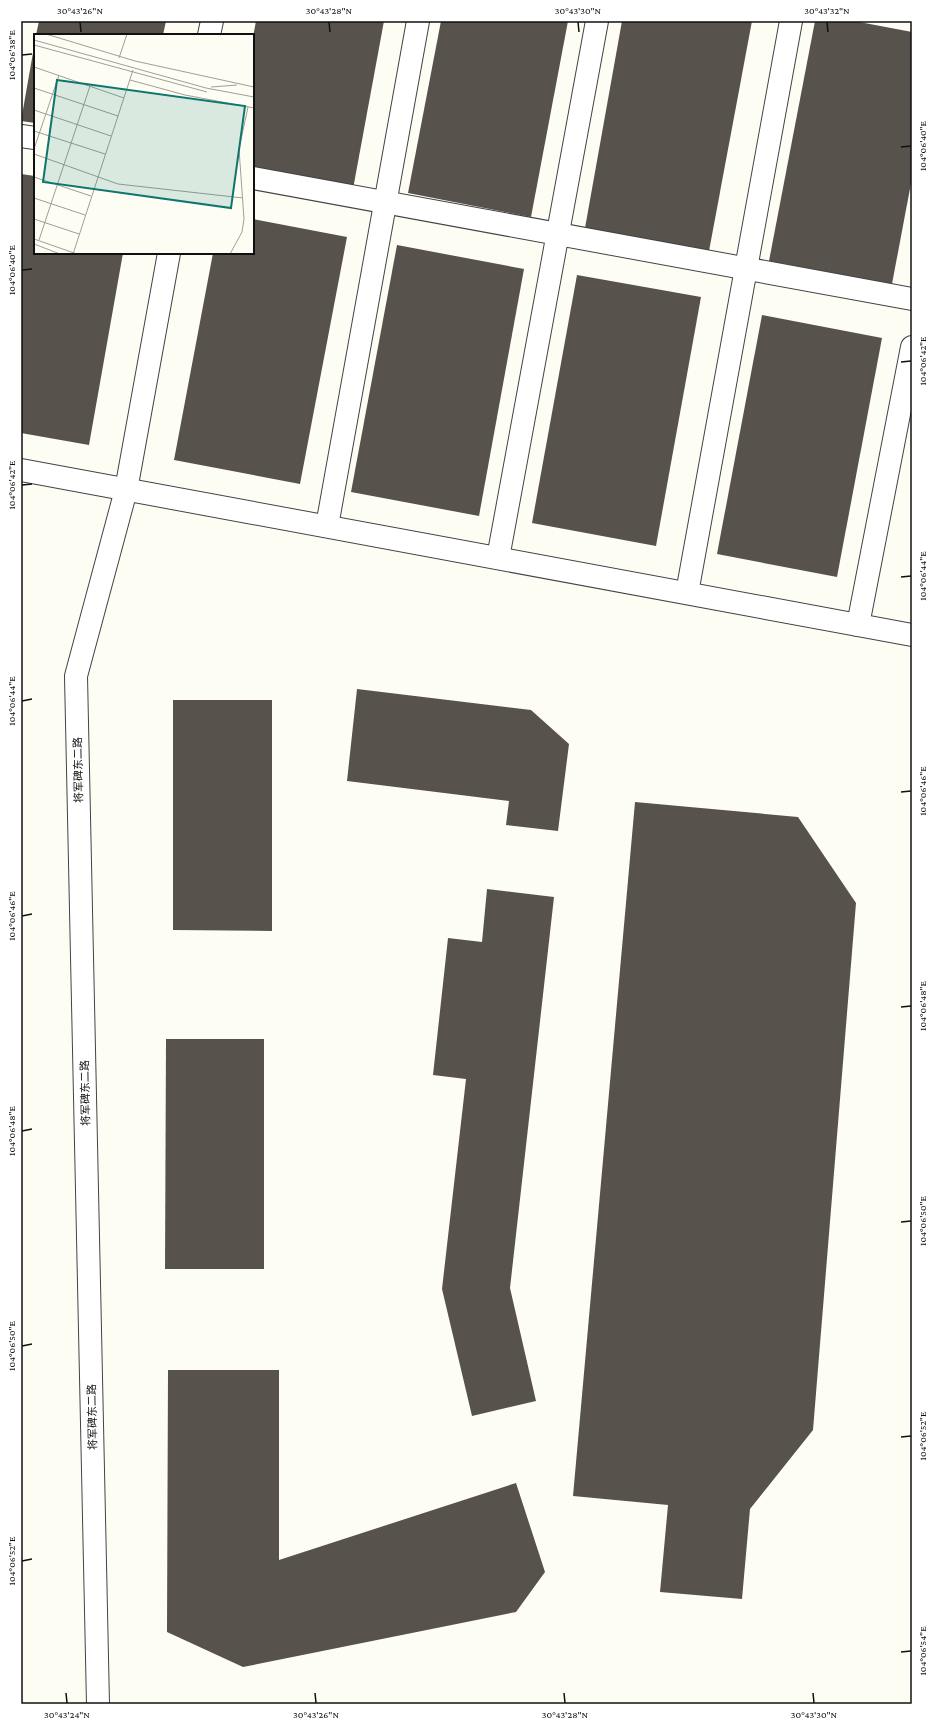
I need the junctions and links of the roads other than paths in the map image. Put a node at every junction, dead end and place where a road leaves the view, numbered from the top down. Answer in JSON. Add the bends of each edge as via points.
{"nodes":[{"id":1,"x":212,"y":21,"type":"edge"},
{"id":2,"x":418,"y":21,"type":"edge"},
{"id":3,"x":597,"y":21,"type":"edge"},
{"id":4,"x":791,"y":21,"type":"edge"},
{"id":5,"x":209,"y":34,"type":"edge"},
{"id":6,"x":21,"y":136,"type":"edge"},
{"id":7,"x":34,"y":138,"type":"edge"},
{"id":8,"x":254,"y":178,"type":"edge"},
{"id":9,"x":385,"y":202,"type":"junction"},
{"id":10,"x":558,"y":234,"type":"junction"},
{"id":11,"x":169,"y":254,"type":"edge"},
{"id":12,"x":746,"y":268,"type":"junction"},
{"id":13,"x":912,"y":299,"type":"edge"},
{"id":14,"x":912,"y":348,"type":"edge"},
{"id":15,"x":21,"y":470,"type":"edge"},
{"id":16,"x":126,"y":490,"type":"junction"},
{"id":17,"x":326,"y":526,"type":"junction"},
{"id":18,"x":498,"y":558,"type":"junction"},
{"id":19,"x":687,"y":593,"type":"junction"},
{"id":20,"x":858,"y":625,"type":"junction"},
{"id":21,"x":912,"y":635,"type":"edge"},
{"id":22,"x":98,"y":1704,"type":"edge"}],
"edges":[{"from":1,"to":5,"type":"street"},
{"from":2,"to":9,"type":"street"},
{"from":3,"to":10,"type":"street"},
{"from":4,"to":12,"type":"street"},
{"from":6,"to":7,"type":"street"},
{"from":8,"to":9,"type":"street"},
{"from":9,"to":10,"type":"street"},
{"from":9,"to":17,"type":"street"},
{"from":10,"to":12,"type":"street"},
{"from":10,"to":18,"type":"street"},
{"from":11,"to":16,"type":"street","name":"将军碑东二路"},
{"from":12,"to":13,"type":"street"},
{"from":12,"to":19,"type":"street"},
{"from":14,"to":20,"type":"street"},
{"from":15,"to":16,"type":"street"},
{"from":16,"to":17,"type":"street"},
{"from":16,"to":22,"type":"street","name":"将军碑东二路","via":[[76,676]]},
{"from":17,"to":18,"type":"street"},
{"from":18,"to":19,"type":"street"},
{"from":19,"to":20,"type":"street"},
{"from":20,"to":21,"type":"street"}]}
